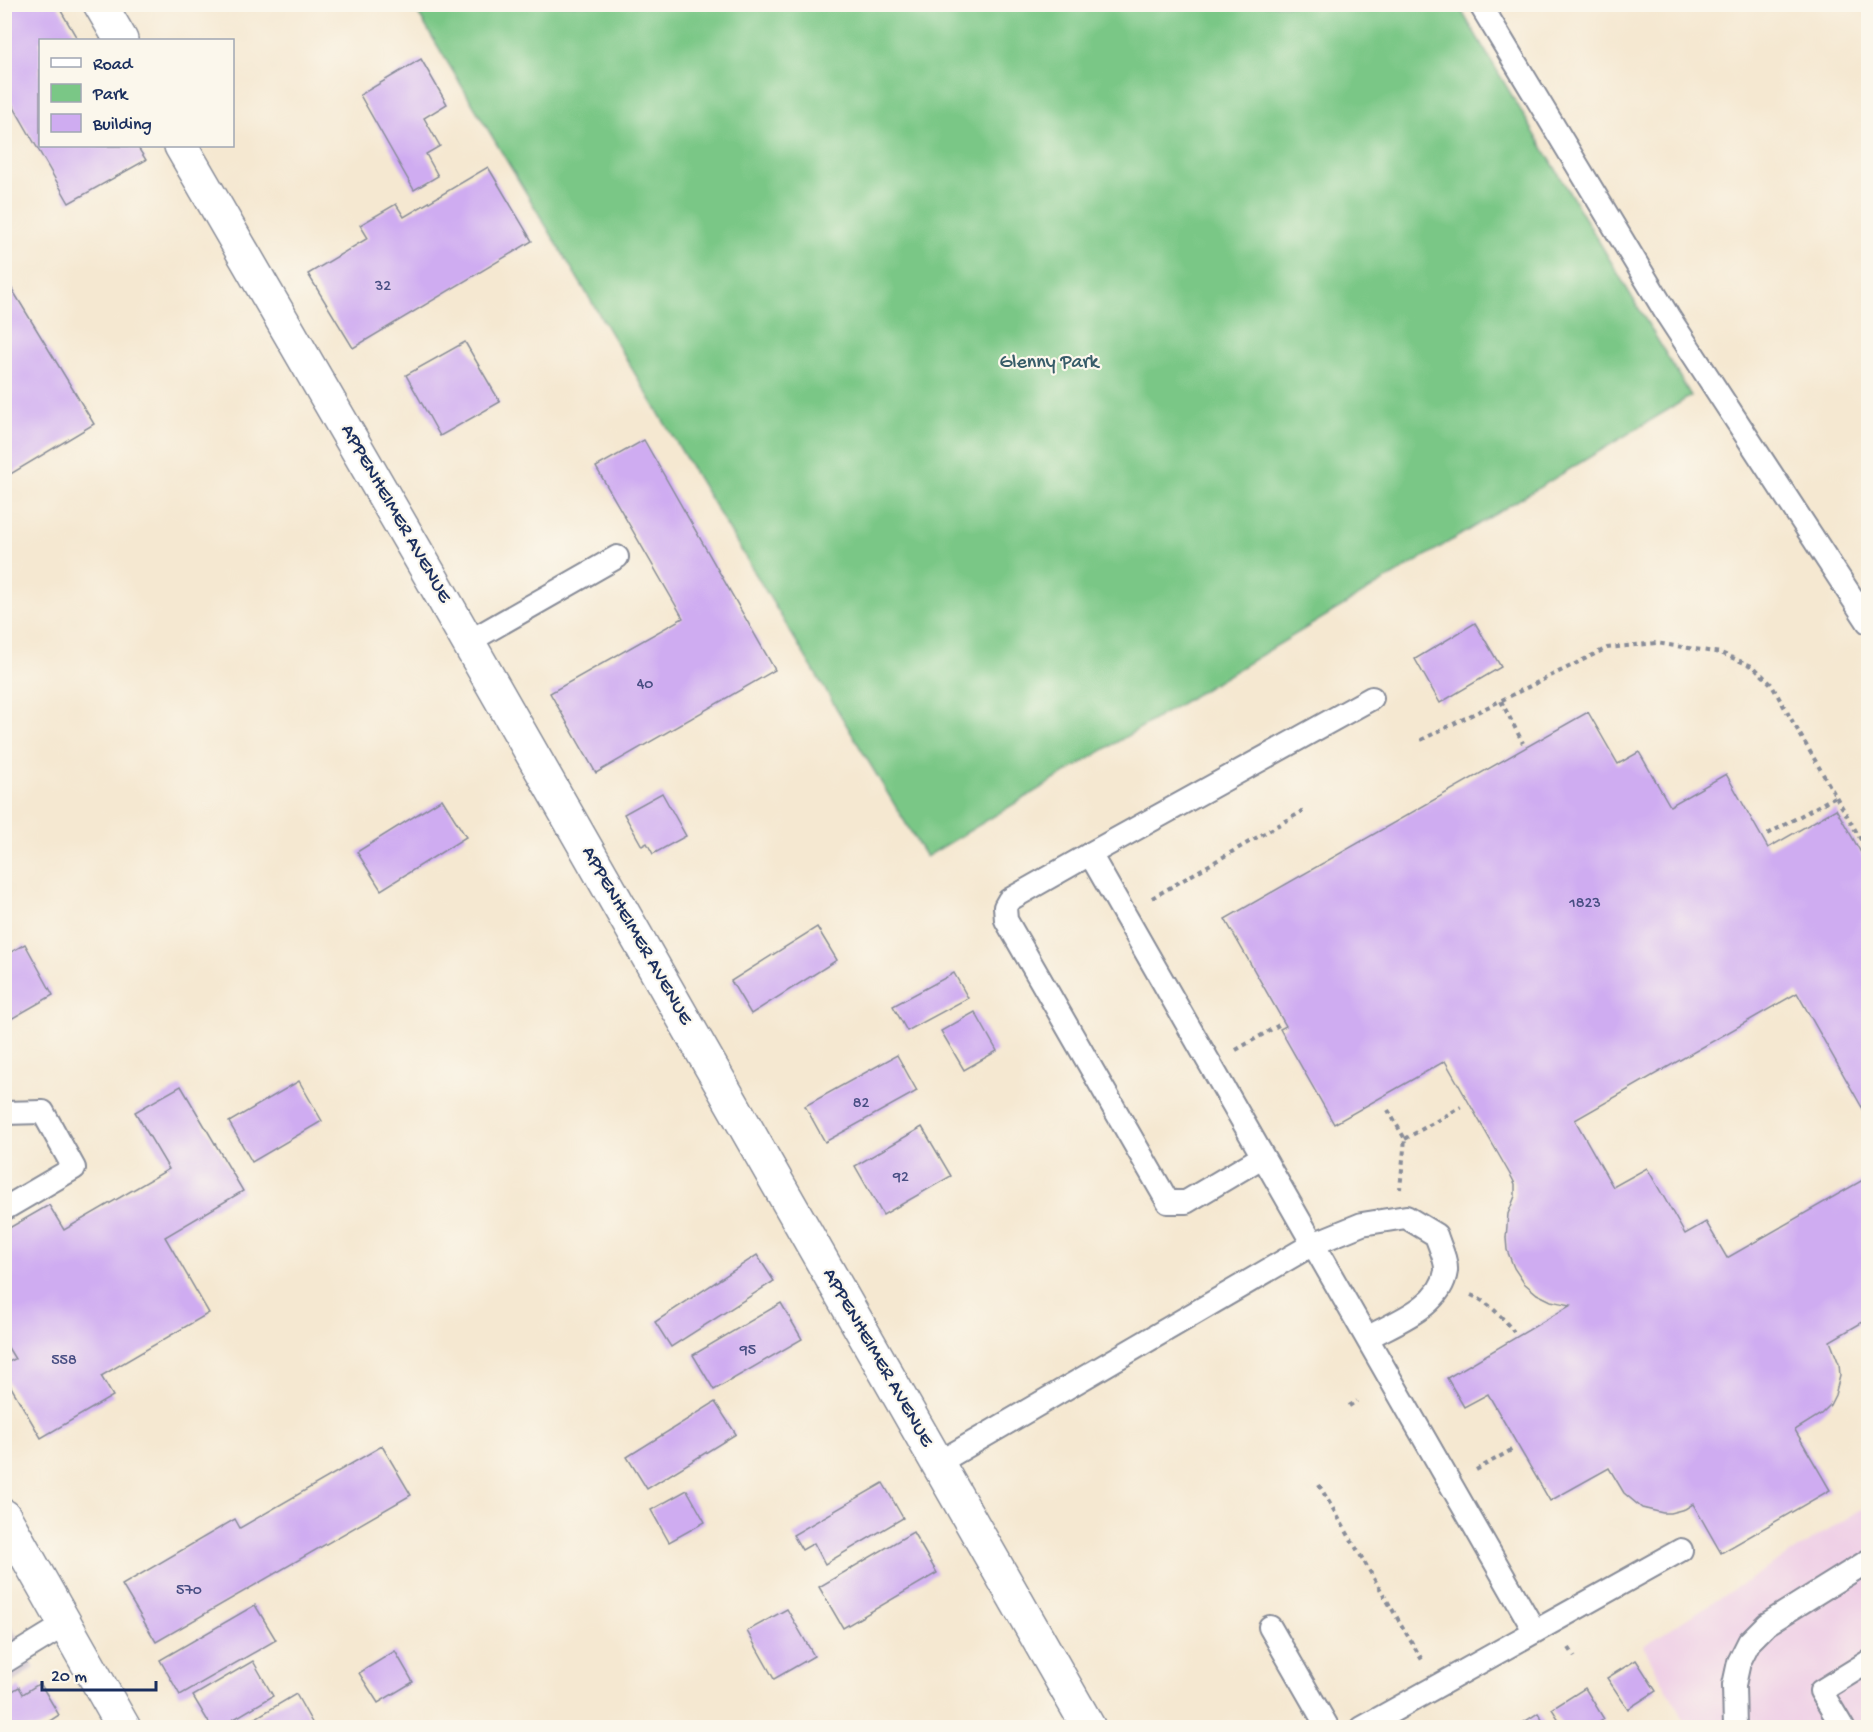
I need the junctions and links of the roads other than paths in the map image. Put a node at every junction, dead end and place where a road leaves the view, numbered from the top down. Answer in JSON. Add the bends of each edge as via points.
{"nodes":[{"id":1,"x":100,"y":4,"type":"edge"},
{"id":2,"x":1480,"y":4,"type":"edge"},
{"id":3,"x":119,"y":39,"type":"edge"},
{"id":4,"x":182,"y":147,"type":"edge"},
{"id":5,"x":616,"y":557,"type":"dead end"},
{"id":6,"x":1869,"y":622,"type":"edge"},
{"id":7,"x":468,"y":642,"type":"junction"},
{"id":8,"x":1372,"y":699,"type":"dead end"},
{"id":9,"x":1090,"y":854,"type":"junction"},
{"id":10,"x":4,"y":1113,"type":"edge"},
{"id":11,"x":1262,"y":1157,"type":"junction"},
{"id":12,"x":4,"y":1209,"type":"edge"},
{"id":13,"x":1312,"y":1244,"type":"junction"},
{"id":14,"x":1367,"y":1338,"type":"junction"},
{"id":15,"x":938,"y":1463,"type":"junction"},
{"id":16,"x":4,"y":1516,"type":"edge"},
{"id":17,"x":1681,"y":1550,"type":"dead end"},
{"id":18,"x":1867,"y":1565,"type":"edge"},
{"id":19,"x":66,"y":1624,"type":"junction"},
{"id":20,"x":1270,"y":1627,"type":"dead end"},
{"id":21,"x":1534,"y":1630,"type":"junction"},
{"id":22,"x":4,"y":1662,"type":"edge"},
{"id":23,"x":1869,"y":1662,"type":"edge"},
{"id":24,"x":124,"y":1728,"type":"edge"},
{"id":25,"x":1089,"y":1728,"type":"edge"},
{"id":26,"x":1328,"y":1728,"type":"edge"},
{"id":27,"x":1362,"y":1728,"type":"edge"},
{"id":28,"x":1735,"y":1728,"type":"edge"},
{"id":29,"x":1843,"y":1728,"type":"edge"}],
"edges":[{"from":1,"to":3,"type":"street"},
{"from":2,"to":6,"type":"lane","via":[[1668,316]]},
{"from":4,"to":7,"type":"street","name":"APPENHEIMER AVENUE"},
{"from":5,"to":7,"type":"lane"},
{"from":7,"to":15,"type":"street","name":"APPENHEIMER AVENUE"},
{"from":8,"to":9,"type":"lane"},
{"from":9,"to":11,"type":"lane"},
{"from":9,"to":11,"type":"lane","via":[[1009,900],[1006,920],[1168,1202],[1186,1202]]},
{"from":10,"to":12,"type":"lane","via":[[43,1112],[74,1168]]},
{"from":11,"to":13,"type":"lane"},
{"from":13,"to":14,"type":"lane"},
{"from":13,"to":14,"type":"lane","via":[[1362,1224],[1406,1217],[1436,1235],[1446,1269],[1437,1294],[1416,1311]]},
{"from":13,"to":15,"type":"lane"},
{"from":14,"to":21,"type":"lane"},
{"from":15,"to":25,"type":"street","name":"APPENHEIMER AVENUE"},
{"from":16,"to":19,"type":"street"},
{"from":17,"to":21,"type":"lane"},
{"from":18,"to":28,"type":"lane","via":[[1767,1624],[1749,1642],[1734,1685]]},
{"from":19,"to":22,"type":"lane"},
{"from":19,"to":24,"type":"street"},
{"from":20,"to":26,"type":"lane"},
{"from":21,"to":27,"type":"lane"},
{"from":23,"to":29,"type":"lane","via":[[1821,1691]]}]}
